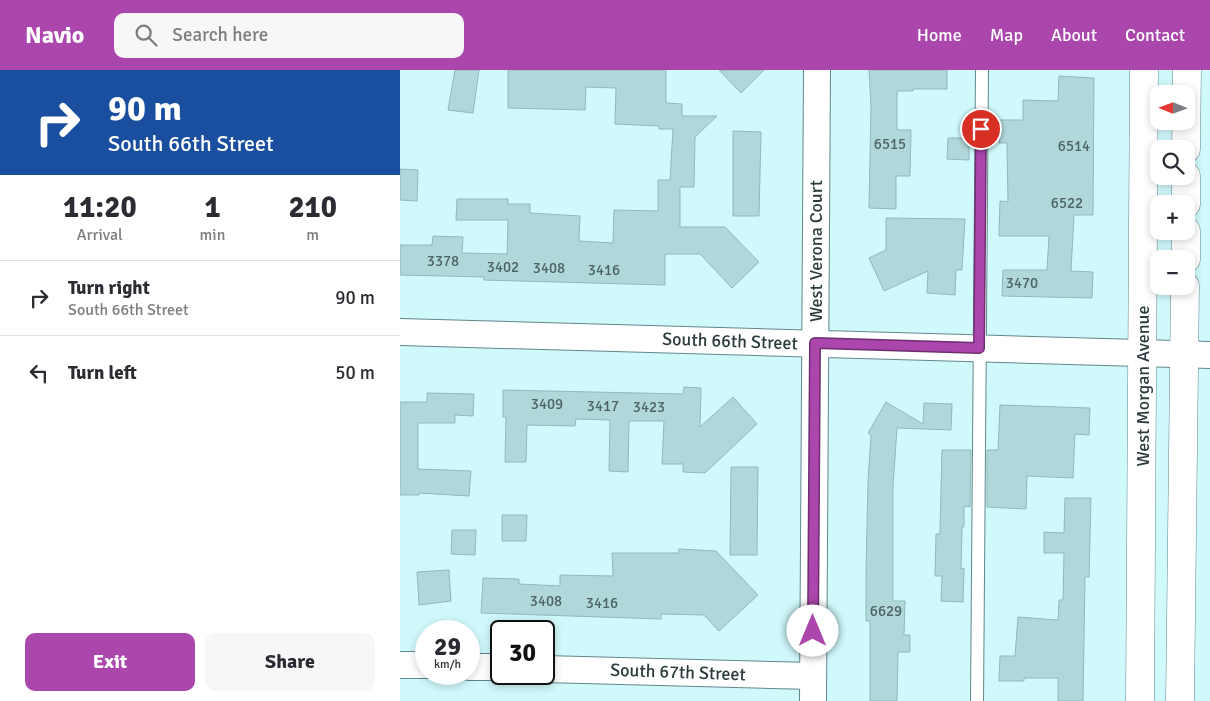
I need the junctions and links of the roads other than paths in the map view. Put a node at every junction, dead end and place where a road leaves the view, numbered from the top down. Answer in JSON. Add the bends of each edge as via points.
{"nodes":[{"id":1,"x":817,"y":70,"type":"edge"},
{"id":2,"x":982,"y":70,"type":"edge"},
{"id":3,"x":1144,"y":70,"type":"edge"},
{"id":4,"x":1187,"y":70,"type":"edge"},
{"id":5,"x":1186,"y":140,"type":"edge"},
{"id":6,"x":1188,"y":295,"type":"edge"},
{"id":7,"x":400,"y":332,"type":"edge"},
{"id":8,"x":815,"y":343,"type":"junction"},
{"id":9,"x":979,"y":348,"type":"junction"},
{"id":10,"x":1143,"y":352,"type":"junction"},
{"id":11,"x":1198,"y":354,"type":"edge"},
{"id":12,"x":400,"y":665,"type":"edge"},
{"id":13,"x":415,"y":665,"type":"edge"},
{"id":14,"x":555,"y":670,"type":"edge"},
{"id":15,"x":813,"y":688,"type":"edge"},
{"id":16,"x":977,"y":701,"type":"edge"},
{"id":17,"x":1140,"y":701,"type":"edge"},
{"id":18,"x":1180,"y":701,"type":"edge"}],
"edges":[{"from":1,"to":8,"type":"street","name":"West Verona Court"},
{"from":2,"to":9,"type":"lane"},
{"from":3,"to":10,"type":"street","name":"West Morgan Avenue"},
{"from":4,"to":5,"type":"street"},
{"from":6,"to":11,"type":"street"},
{"from":7,"to":8,"type":"street","name":"South 66th Street"},
{"from":8,"to":9,"type":"street","name":"South 66th Street"},
{"from":8,"to":15,"type":"street","name":"West Verona Court"},
{"from":9,"to":10,"type":"street","name":"South 66th Street"},
{"from":9,"to":16,"type":"lane"},
{"from":10,"to":11,"type":"street","name":"South 66th Street"},
{"from":10,"to":17,"type":"street","name":"West Morgan Avenue"},
{"from":11,"to":18,"type":"street"},
{"from":12,"to":13,"type":"street"},
{"from":14,"to":15,"type":"street","name":"South 67th Street"}]}
